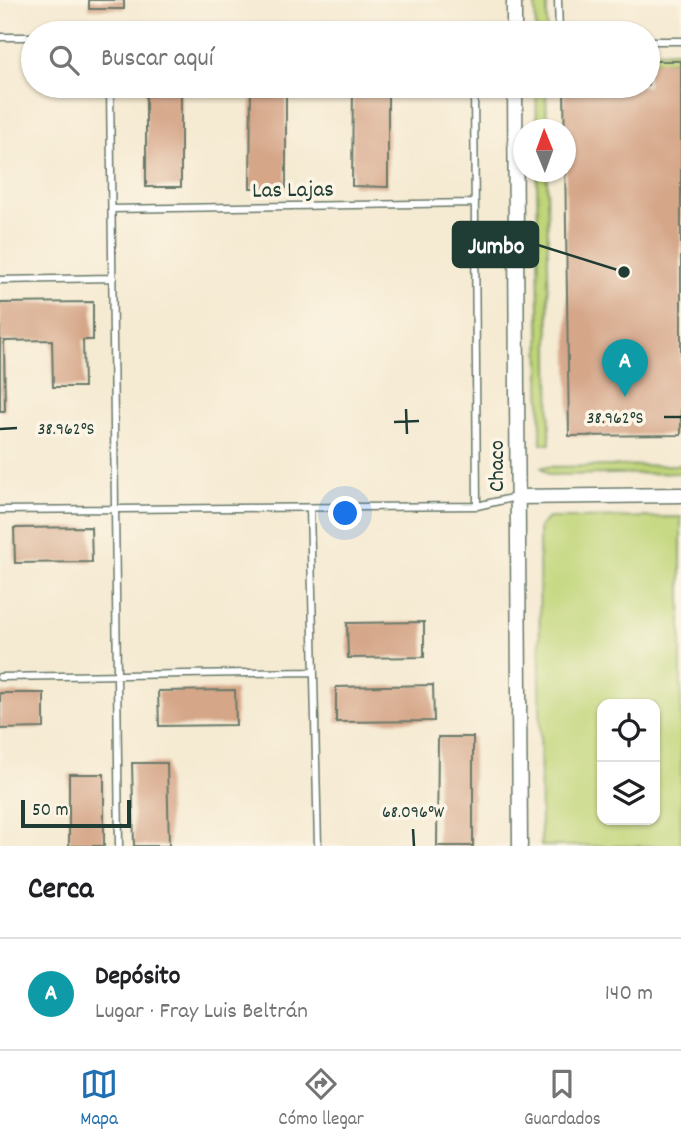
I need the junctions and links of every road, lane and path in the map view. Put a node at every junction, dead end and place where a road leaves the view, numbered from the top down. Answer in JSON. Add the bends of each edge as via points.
{"nodes":[{"id":1,"x":514,"y":0,"type":"edge"},
{"id":2,"x":558,"y":0,"type":"edge"},
{"id":3,"x":514,"y":21,"type":"edge"},
{"id":4,"x":559,"y":21,"type":"edge"},
{"id":5,"x":0,"y":37,"type":"edge"},
{"id":6,"x":21,"y":37,"type":"edge"},
{"id":7,"x":660,"y":41,"type":"edge"},
{"id":8,"x":681,"y":41,"type":"edge"},
{"id":9,"x":110,"y":98,"type":"edge"},
{"id":10,"x":474,"y":98,"type":"edge"},
{"id":11,"x":514,"y":98,"type":"edge"},
{"id":12,"x":475,"y":202,"type":"junction"},
{"id":13,"x":112,"y":209,"type":"junction"},
{"id":14,"x":113,"y":278,"type":"junction"},
{"id":15,"x":0,"y":281,"type":"edge"},
{"id":16,"x":681,"y":495,"type":"edge"},
{"id":17,"x":518,"y":497,"type":"junction"},
{"id":18,"x":477,"y":506,"type":"junction"},
{"id":19,"x":310,"y":508,"type":"junction"},
{"id":20,"x":116,"y":509,"type":"junction"},
{"id":21,"x":0,"y":510,"type":"edge"},
{"id":22,"x":314,"y":672,"type":"junction"},
{"id":23,"x":117,"y":675,"type":"junction"},
{"id":24,"x":0,"y":677,"type":"edge"},
{"id":25,"x":119,"y":846,"type":"edge"},
{"id":26,"x":318,"y":846,"type":"edge"},
{"id":27,"x":520,"y":846,"type":"edge"}],
"edges":[{"from":1,"to":3,"type":"street"},
{"from":2,"to":4,"type":"lane"},
{"from":5,"to":6,"type":"lane"},
{"from":7,"to":8,"type":"lane"},
{"from":9,"to":13,"type":"lane"},
{"from":10,"to":12,"type":"lane"},
{"from":11,"to":17,"type":"street","name":"Chaco"},
{"from":12,"to":13,"type":"lane","name":"Las Lajas"},
{"from":12,"to":18,"type":"lane"},
{"from":13,"to":14,"type":"lane"},
{"from":14,"to":15,"type":"lane"},
{"from":14,"to":20,"type":"lane"},
{"from":16,"to":17,"type":"street"},
{"from":17,"to":18,"type":"lane"},
{"from":17,"to":27,"type":"street","name":"Chaco"},
{"from":18,"to":19,"type":"lane"},
{"from":19,"to":20,"type":"lane"},
{"from":19,"to":22,"type":"lane"},
{"from":20,"to":21,"type":"lane"},
{"from":20,"to":23,"type":"lane"},
{"from":22,"to":23,"type":"lane"},
{"from":22,"to":26,"type":"lane"},
{"from":23,"to":24,"type":"lane"},
{"from":23,"to":25,"type":"lane"}]}
